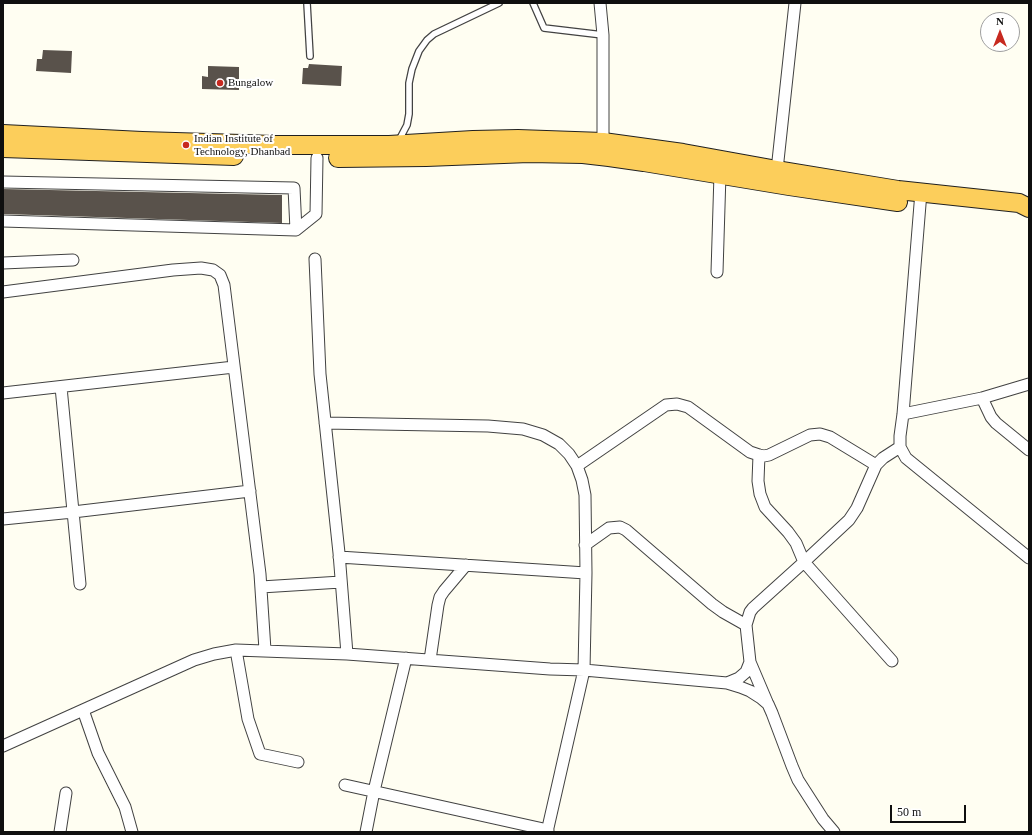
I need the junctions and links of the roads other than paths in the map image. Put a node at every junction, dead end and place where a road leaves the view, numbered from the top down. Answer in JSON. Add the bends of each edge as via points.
{"nodes":[{"id":1,"x":307,"y":3,"type":"edge"},
{"id":2,"x":499,"y":3,"type":"edge"},
{"id":3,"x":533,"y":3,"type":"edge"},
{"id":4,"x":600,"y":3,"type":"edge"},
{"id":5,"x":795,"y":3,"type":"edge"},
{"id":6,"x":603,"y":35,"type":"junction"},
{"id":7,"x":310,"y":56,"type":"dead end"},
{"id":8,"x":3,"y":134,"type":"edge"},
{"id":9,"x":603,"y":142,"type":"junction"},
{"id":10,"x":396,"y":145,"type":"junction"},
{"id":11,"x":3,"y":148,"type":"edge"},
{"id":12,"x":317,"y":158,"type":"junction"},
{"id":13,"x":777,"y":170,"type":"junction"},
{"id":14,"x":720,"y":174,"type":"junction"},
{"id":15,"x":3,"y":182,"type":"edge"},
{"id":16,"x":921,"y":198,"type":"junction"},
{"id":17,"x":1029,"y":209,"type":"edge"},
{"id":18,"x":3,"y":221,"type":"edge"},
{"id":19,"x":296,"y":230,"type":"junction"},
{"id":20,"x":316,"y":259,"type":"dead end"},
{"id":21,"x":74,"y":260,"type":"dead end"},
{"id":22,"x":3,"y":263,"type":"edge"},
{"id":23,"x":717,"y":272,"type":"dead end"},
{"id":24,"x":3,"y":292,"type":"edge"},
{"id":25,"x":234,"y":367,"type":"junction"},
{"id":26,"x":1029,"y":384,"type":"edge"},
{"id":27,"x":61,"y":387,"type":"junction"},
{"id":28,"x":3,"y":393,"type":"edge"},
{"id":29,"x":982,"y":398,"type":"junction"},
{"id":30,"x":903,"y":414,"type":"junction"},
{"id":31,"x":325,"y":423,"type":"junction"},
{"id":32,"x":900,"y":448,"type":"junction"},
{"id":33,"x":1029,"y":450,"type":"edge"},
{"id":34,"x":759,"y":455,"type":"junction"},
{"id":35,"x":876,"y":465,"type":"junction"},
{"id":36,"x":577,"y":466,"type":"junction"},
{"id":37,"x":250,"y":491,"type":"junction"},
{"id":38,"x":73,"y":512,"type":"junction"},
{"id":39,"x":3,"y":519,"type":"edge"},
{"id":40,"x":586,"y":545,"type":"junction"},
{"id":41,"x":339,"y":557,"type":"junction"},
{"id":42,"x":1029,"y":558,"type":"edge"},
{"id":43,"x":804,"y":562,"type":"junction"},
{"id":44,"x":466,"y":566,"type":"junction"},
{"id":45,"x":586,"y":573,"type":"junction"},
{"id":46,"x":341,"y":582,"type":"junction"},
{"id":47,"x":80,"y":584,"type":"dead end"},
{"id":48,"x":261,"y":587,"type":"junction"},
{"id":49,"x":746,"y":625,"type":"junction"},
{"id":50,"x":236,"y":650,"type":"junction"},
{"id":51,"x":265,"y":650,"type":"junction"},
{"id":52,"x":347,"y":654,"type":"junction"},
{"id":53,"x":406,"y":658,"type":"junction"},
{"id":54,"x":430,"y":660,"type":"junction"},
{"id":55,"x":750,"y":662,"type":"junction"},
{"id":56,"x":892,"y":662,"type":"dead end"},
{"id":57,"x":584,"y":670,"type":"junction"},
{"id":58,"x":727,"y":683,"type":"junction"},
{"id":59,"x":768,"y":704,"type":"junction"},
{"id":60,"x":83,"y":710,"type":"junction"},
{"id":61,"x":3,"y":746,"type":"edge"},
{"id":62,"x":298,"y":762,"type":"dead end"},
{"id":63,"x":345,"y":785,"type":"dead end"},
{"id":64,"x":374,"y":792,"type":"junction"},
{"id":65,"x":66,"y":793,"type":"dead end"},
{"id":66,"x":547,"y":831,"type":"edge"},
{"id":67,"x":60,"y":832,"type":"edge"},
{"id":68,"x":132,"y":832,"type":"edge"},
{"id":69,"x":366,"y":832,"type":"edge"},
{"id":70,"x":834,"y":832,"type":"edge"}],
"edges":[{"from":1,"to":7,"type":"lane"},
{"from":2,"to":10,"type":"lane","via":[[434,34],[419,51],[409,83],[407,125]]},
{"from":3,"to":6,"type":"lane","via":[[544,28]]},
{"from":4,"to":6,"type":"street"},
{"from":5,"to":13,"type":"street"},
{"from":6,"to":9,"type":"street"},
{"from":8,"to":10,"type":"highway","via":[[275,145]]},
{"from":9,"to":10,"type":"highway","via":[[518,139]]},
{"from":9,"to":13,"type":"highway"},
{"from":11,"to":12,"type":"highway"},
{"from":12,"to":14,"type":"highway","via":[[560,153],[609,157]]},
{"from":12,"to":19,"type":"street","via":[[316,214]]},
{"from":13,"to":16,"type":"highway","via":[[898,190]]},
{"from":14,"to":16,"type":"highway","via":[[796,187]]},
{"from":14,"to":23,"type":"street"},
{"from":15,"to":19,"type":"street","via":[[294,188]]},
{"from":16,"to":17,"type":"highway","via":[[954,208],[1015,212]]},
{"from":16,"to":30,"type":"street"},
{"from":18,"to":19,"type":"street"},
{"from":20,"to":31,"type":"street","via":[[320,374]]},
{"from":21,"to":22,"type":"street"},
{"from":24,"to":25,"type":"street","via":[[173,270],[213,270],[220,275],[224,284]]},
{"from":25,"to":27,"type":"street"},
{"from":25,"to":37,"type":"street"},
{"from":26,"to":29,"type":"street"},
{"from":27,"to":28,"type":"street"},
{"from":27,"to":38,"type":"street"},
{"from":29,"to":30,"type":"street"},
{"from":29,"to":33,"type":"street","via":[[996,423]]},
{"from":30,"to":32,"type":"street"},
{"from":31,"to":36,"type":"street","via":[[523,429],[543,435],[559,444]]},
{"from":31,"to":41,"type":"street"},
{"from":32,"to":35,"type":"street"},
{"from":32,"to":42,"type":"street","via":[[906,458]]},
{"from":34,"to":35,"type":"street","via":[[769,455],[810,435],[820,434],[830,437]]},
{"from":34,"to":36,"type":"street","via":[[750,452],[688,407],[677,404],[666,405]]},
{"from":34,"to":43,"type":"street","via":[[758,481],[765,507],[788,532]]},
{"from":35,"to":43,"type":"street","via":[[849,520]]},
{"from":36,"to":40,"type":"street","via":[[586,495]]},
{"from":37,"to":38,"type":"street"},
{"from":37,"to":48,"type":"street"},
{"from":38,"to":39,"type":"street"},
{"from":38,"to":47,"type":"street"},
{"from":40,"to":45,"type":"street"},
{"from":40,"to":49,"type":"street","via":[[609,528],[620,527],[712,604]]},
{"from":41,"to":44,"type":"street"},
{"from":41,"to":46,"type":"street"},
{"from":43,"to":49,"type":"street","via":[[753,608]]},
{"from":43,"to":56,"type":"street"},
{"from":44,"to":45,"type":"street"},
{"from":44,"to":54,"type":"street","via":[[440,597]]},
{"from":45,"to":57,"type":"street"},
{"from":46,"to":48,"type":"street"},
{"from":46,"to":52,"type":"street"},
{"from":48,"to":51,"type":"street"},
{"from":49,"to":55,"type":"street"},
{"from":50,"to":51,"type":"street"},
{"from":50,"to":60,"type":"street","via":[[194,660]]},
{"from":50,"to":62,"type":"street","via":[[248,719],[260,754]]},
{"from":51,"to":52,"type":"street"},
{"from":52,"to":53,"type":"street"},
{"from":53,"to":54,"type":"street"},
{"from":53,"to":64,"type":"street"},
{"from":54,"to":57,"type":"street"},
{"from":55,"to":58,"type":"street","via":[[746,672]]},
{"from":55,"to":59,"type":"street"},
{"from":57,"to":58,"type":"street"},
{"from":57,"to":66,"type":"street"},
{"from":58,"to":59,"type":"street","via":[[750,691]]},
{"from":59,"to":70,"type":"street","via":[[798,780],[822,819]]},
{"from":60,"to":61,"type":"street"},
{"from":60,"to":68,"type":"street","via":[[98,753],[124,807]]},
{"from":63,"to":64,"type":"street"},
{"from":64,"to":66,"type":"street"},
{"from":64,"to":69,"type":"street"},
{"from":65,"to":67,"type":"street"}]}
